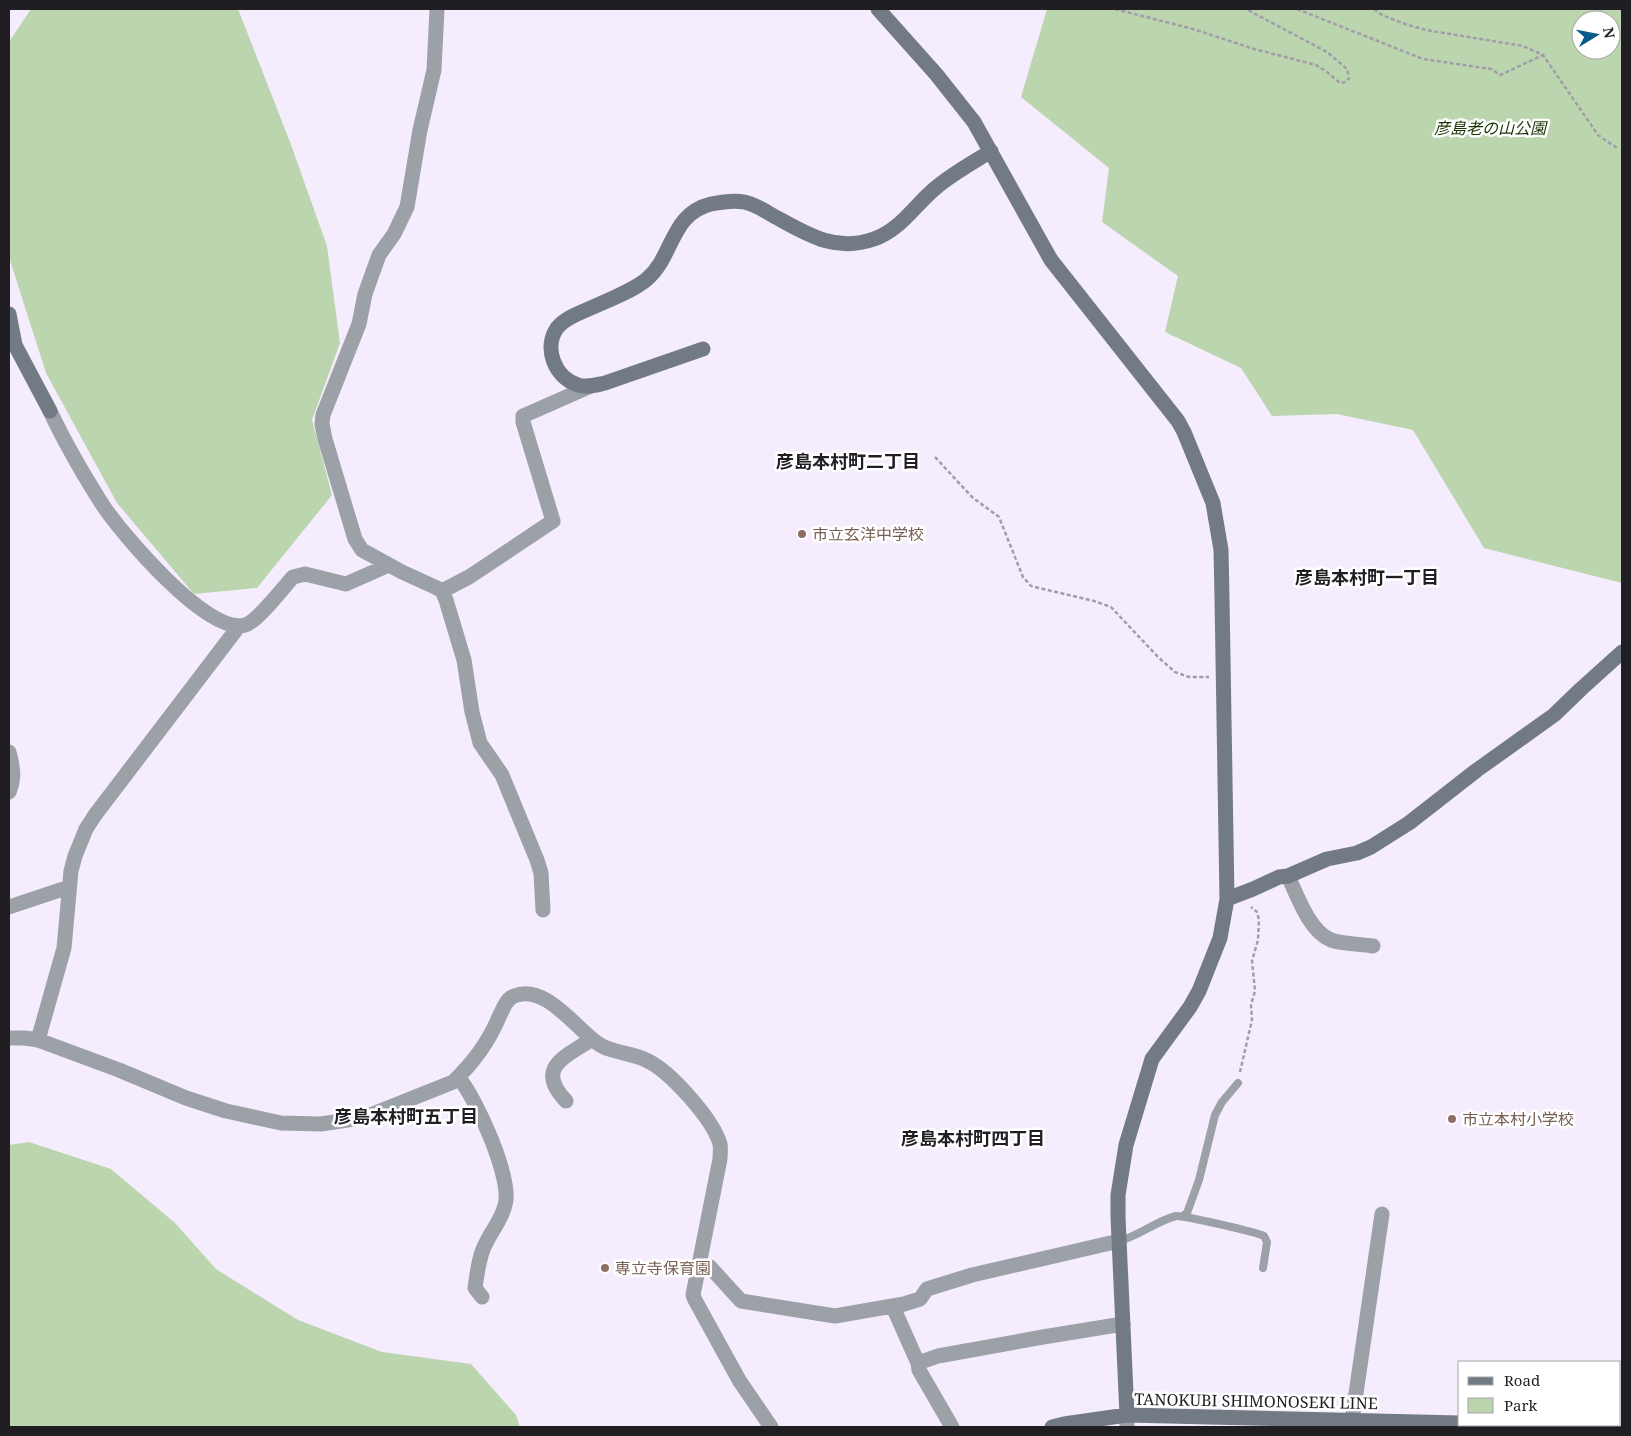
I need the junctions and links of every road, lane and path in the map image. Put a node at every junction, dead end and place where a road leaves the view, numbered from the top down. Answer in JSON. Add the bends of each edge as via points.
{"nodes":[{"id":1,"x":437,"y":9,"type":"edge"},
{"id":2,"x":878,"y":9,"type":"edge"},
{"id":3,"x":1115,"y":9,"type":"edge"},
{"id":4,"x":1246,"y":9,"type":"edge"},
{"id":5,"x":1298,"y":9,"type":"edge"},
{"id":6,"x":1374,"y":9,"type":"edge"},
{"id":7,"x":1543,"y":55,"type":"junction"},
{"id":8,"x":1617,"y":148,"type":"dead end"},
{"id":9,"x":991,"y":151,"type":"junction"},
{"id":10,"x":9,"y":314,"type":"edge"},
{"id":11,"x":703,"y":349,"type":"dead end"},
{"id":12,"x":591,"y":386,"type":"junction"},
{"id":13,"x":935,"y":457,"type":"dead end"},
{"id":14,"x":389,"y":565,"type":"junction"},
{"id":15,"x":442,"y":591,"type":"junction"},
{"id":16,"x":239,"y":626,"type":"junction"},
{"id":17,"x":1622,"y":654,"type":"edge"},
{"id":18,"x":1224,"y":677,"type":"junction"},
{"id":19,"x":9,"y":752,"type":"edge"},
{"id":20,"x":9,"y":792,"type":"edge"},
{"id":21,"x":1288,"y":876,"type":"junction"},
{"id":22,"x":69,"y":887,"type":"junction"},
{"id":23,"x":1227,"y":899,"type":"junction"},
{"id":24,"x":9,"y":907,"type":"edge"},
{"id":25,"x":1247,"y":908,"type":"dead end"},
{"id":26,"x":543,"y":910,"type":"dead end"},
{"id":27,"x":1373,"y":946,"type":"dead end"},
{"id":28,"x":9,"y":1038,"type":"edge"},
{"id":29,"x":592,"y":1039,"type":"junction"},
{"id":30,"x":38,"y":1040,"type":"junction"},
{"id":31,"x":458,"y":1078,"type":"junction"},
{"id":32,"x":1238,"y":1083,"type":"joint"},
{"id":33,"x":566,"y":1100,"type":"dead end"},
{"id":34,"x":1382,"y":1214,"type":"dead end"},
{"id":35,"x":1183,"y":1216,"type":"junction"},
{"id":36,"x":1118,"y":1241,"type":"junction"},
{"id":37,"x":699,"y":1264,"type":"junction"},
{"id":38,"x":1263,"y":1268,"type":"dead end"},
{"id":39,"x":482,"y":1297,"type":"dead end"},
{"id":40,"x":892,"y":1307,"type":"junction"},
{"id":41,"x":1123,"y":1324,"type":"junction"},
{"id":42,"x":918,"y":1363,"type":"junction"},
{"id":43,"x":1352,"y":1420,"type":"junction"},
{"id":44,"x":1127,"y":1421,"type":"edge"},
{"id":45,"x":1458,"y":1423,"type":"edge"},
{"id":46,"x":1552,"y":1426,"type":"edge"},
{"id":47,"x":771,"y":1427,"type":"edge"},
{"id":48,"x":952,"y":1427,"type":"edge"},
{"id":49,"x":1052,"y":1427,"type":"edge"},
{"id":50,"x":1570,"y":1427,"type":"edge"}],
"edges":[{"from":1,"to":14,"type":"street","via":[[434,70],[407,207],[379,255],[359,324],[322,424],[355,539],[362,550]]},
{"from":2,"to":9,"type":"street","via":[[957,99]]},
{"from":3,"to":4,"type":"path","via":[[1316,66],[1340,83],[1349,78],[1347,69],[1327,52]]},
{"from":5,"to":7,"type":"path","via":[[1423,59],[1491,69],[1500,75]]},
{"from":6,"to":7,"type":"path","via":[[1418,28],[1523,46]]},
{"from":7,"to":8,"type":"path","via":[[1598,135]]},
{"from":9,"to":12,"type":"street","via":[[937,187],[891,230],[860,243],[833,243],[817,239],[744,202],[727,201],[697,208],[681,223],[656,270],[648,278],[634,288],[572,316],[557,328],[552,344],[554,365],[568,380]]},
{"from":9,"to":18,"type":"street","via":[[1051,260],[1184,432],[1213,503],[1218,528]]},
{"from":10,"to":16,"type":"street","via":[[15,345],[103,505],[175,588],[210,615],[224,623]]},
{"from":11,"to":12,"type":"street"},
{"from":12,"to":15,"type":"street","via":[[523,416],[553,521],[469,577]]},
{"from":13,"to":18,"type":"path","via":[[972,497],[999,517],[1023,577],[1031,586],[1111,607],[1174,672],[1189,677]]},
{"from":14,"to":15,"type":"street"},
{"from":14,"to":16,"type":"street","via":[[346,584],[305,574],[293,577],[254,620]]},
{"from":15,"to":26,"type":"street","via":[[464,660],[480,743],[502,775],[537,860]]},
{"from":16,"to":22,"type":"street","via":[[95,815],[75,856]]},
{"from":17,"to":21,"type":"street","via":[[1554,715],[1371,848],[1327,859]]},
{"from":18,"to":23,"type":"street"},
{"from":19,"to":20,"type":"street","via":[[13,776]]},
{"from":21,"to":23,"type":"street"},
{"from":21,"to":27,"type":"street","via":[[1302,906],[1322,935],[1332,940]]},
{"from":22,"to":24,"type":"street"},
{"from":22,"to":30,"type":"street","via":[[64,948]]},
{"from":23,"to":36,"type":"street","via":[[1220,938],[1199,991],[1152,1059],[1126,1145],[1118,1195]]},
{"from":25,"to":32,"type":"path","via":[[1252,907],[1257,912],[1259,920],[1252,961],[1256,990]]},
{"from":28,"to":30,"type":"street"},
{"from":29,"to":31,"type":"street","via":[[541,997],[514,996],[507,1000],[485,1043]]},
{"from":29,"to":33,"type":"street","via":[[555,1065],[552,1073],[555,1087]]},
{"from":29,"to":37,"type":"street","via":[[652,1063],[680,1087],[707,1119],[718,1138],[720,1159]]},
{"from":30,"to":31,"type":"street","via":[[192,1100],[226,1111],[282,1122],[321,1124],[354,1119],[448,1085]]},
{"from":31,"to":39,"type":"street","via":[[489,1135],[507,1193],[505,1208],[486,1241],[482,1255],[475,1288]]},
{"from":32,"to":35,"type":"lane","via":[[1215,1115],[1198,1180],[1187,1213]]},
{"from":34,"to":43,"type":"street"},
{"from":35,"to":36,"type":"lane","via":[[1166,1219]]},
{"from":35,"to":38,"type":"lane","via":[[1264,1236],[1267,1242]]},
{"from":36,"to":40,"type":"street","via":[[972,1275],[927,1289],[920,1299]]},
{"from":36,"to":41,"type":"street"},
{"from":37,"to":40,"type":"street","via":[[710,1267],[741,1301],[835,1316]]},
{"from":37,"to":47,"type":"street","via":[[695,1300],[739,1380]]},
{"from":40,"to":42,"type":"street"},
{"from":41,"to":42,"type":"street","via":[[938,1356]]},
{"from":41,"to":44,"type":"street"},
{"from":42,"to":48,"type":"street"},
{"from":43,"to":44,"type":"street","name":"TANOKUBI SHIMONOSEKI LINE"},
{"from":43,"to":45,"type":"street","name":"TANOKUBI SHIMONOSEKI LINE"},
{"from":44,"to":49,"type":"street","name":"TANOKUBI SHIMONOSEKI LINE"},
{"from":46,"to":50,"type":"street"}]}
